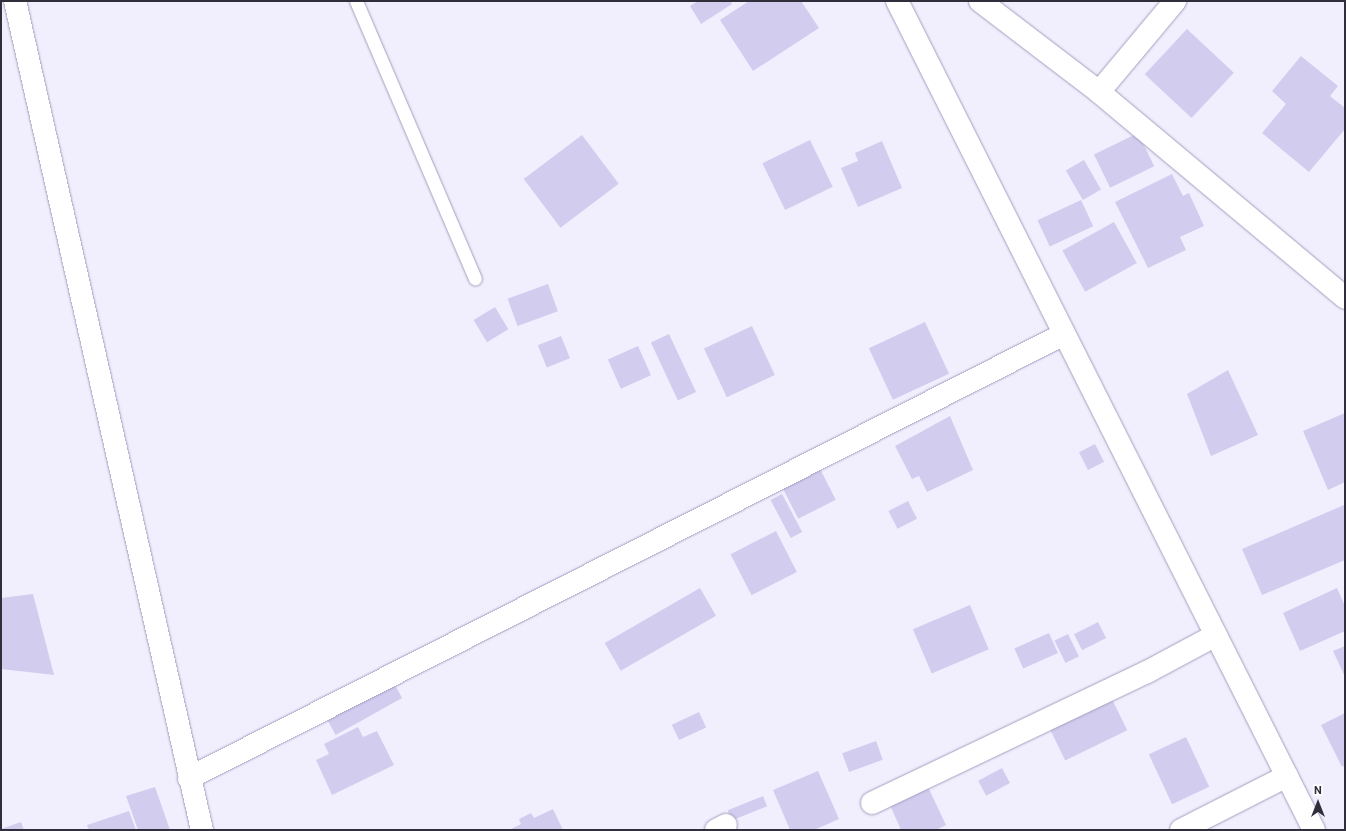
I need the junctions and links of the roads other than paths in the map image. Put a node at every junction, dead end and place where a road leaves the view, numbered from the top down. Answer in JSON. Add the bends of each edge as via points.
{"nodes":[{"id":1,"x":15,"y":1,"type":"edge"},
{"id":2,"x":356,"y":1,"type":"edge"},
{"id":3,"x":896,"y":1,"type":"edge"},
{"id":4,"x":980,"y":1,"type":"edge"},
{"id":5,"x":1174,"y":1,"type":"edge"},
{"id":6,"x":1099,"y":92,"type":"junction"},
{"id":7,"x":475,"y":279,"type":"dead end"},
{"id":8,"x":1345,"y":298,"type":"edge"},
{"id":9,"x":1064,"y":334,"type":"junction"},
{"id":10,"x":1216,"y":635,"type":"junction"},
{"id":11,"x":1287,"y":776,"type":"junction"},
{"id":12,"x":189,"y":778,"type":"junction"},
{"id":13,"x":872,"y":803,"type":"dead end"},
{"id":14,"x":202,"y":830,"type":"edge"},
{"id":15,"x":1181,"y":830,"type":"edge"},
{"id":16,"x":1314,"y":830,"type":"edge"}],
"edges":[{"from":1,"to":12,"type":"street"},
{"from":2,"to":7,"type":"lane"},
{"from":3,"to":9,"type":"street"},
{"from":4,"to":6,"type":"street"},
{"from":5,"to":6,"type":"street"},
{"from":6,"to":8,"type":"street"},
{"from":9,"to":10,"type":"street"},
{"from":9,"to":12,"type":"street"},
{"from":10,"to":11,"type":"street"},
{"from":10,"to":13,"type":"street","via":[[1147,672]]},
{"from":11,"to":15,"type":"street"},
{"from":11,"to":16,"type":"street"},
{"from":12,"to":14,"type":"street"}]}
